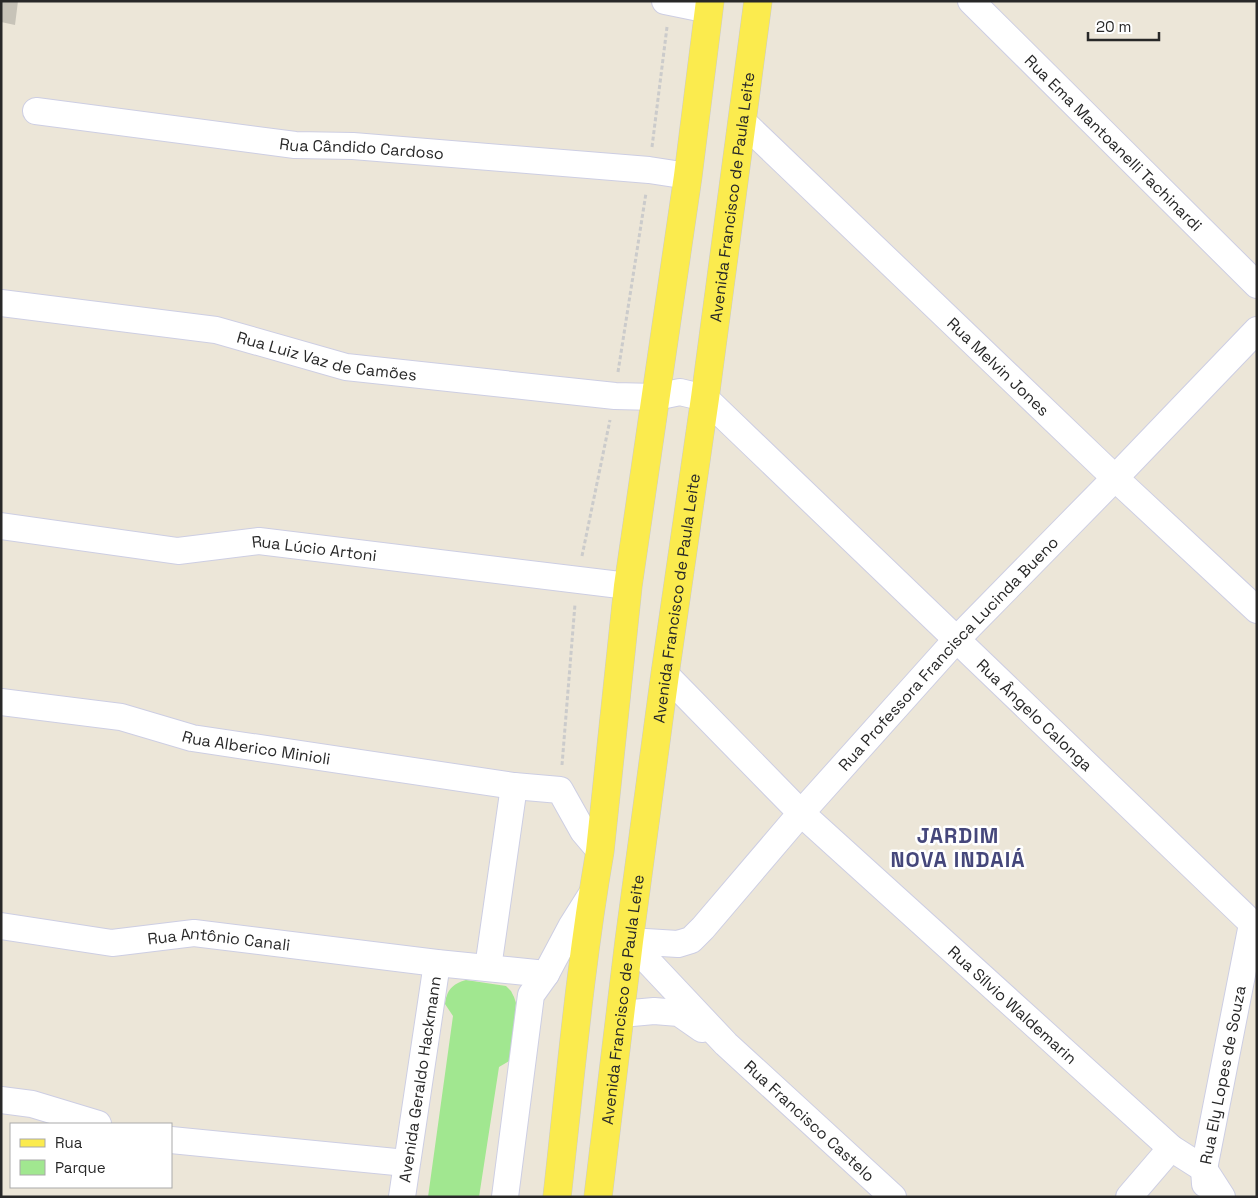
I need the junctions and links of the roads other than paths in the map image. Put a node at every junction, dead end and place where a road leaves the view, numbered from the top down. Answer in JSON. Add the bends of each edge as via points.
{"nodes":[{"id":1,"x":665,"y":1,"type":"edge"},
{"id":2,"x":758,"y":1,"type":"edge"},
{"id":3,"x":971,"y":1,"type":"edge"},
{"id":4,"x":709,"y":5,"type":"edge"},
{"id":5,"x":36,"y":111,"type":"dead end"},
{"id":6,"x":742,"y":121,"type":"junction"},
{"id":7,"x":688,"y":176,"type":"junction"},
{"id":8,"x":1257,"y":285,"type":"edge"},
{"id":9,"x":1,"y":303,"type":"edge"},
{"id":10,"x":1257,"y":330,"type":"edge"},
{"id":11,"x":656,"y":397,"type":"junction"},
{"id":12,"x":705,"y":398,"type":"junction"},
{"id":13,"x":1115,"y":478,"type":"junction"},
{"id":14,"x":1,"y":526,"type":"edge"},
{"id":15,"x":628,"y":586,"type":"junction"},
{"id":16,"x":1257,"y":610,"type":"edge"},
{"id":17,"x":956,"y":640,"type":"junction"},
{"id":18,"x":665,"y":674,"type":"junction"},
{"id":19,"x":1,"y":702,"type":"edge"},
{"id":20,"x":514,"y":786,"type":"junction"},
{"id":21,"x":801,"y":813,"type":"junction"},
{"id":22,"x":600,"y":852,"type":"junction"},
{"id":23,"x":593,"y":892,"type":"junction"},
{"id":24,"x":1,"y":926,"type":"edge"},
{"id":25,"x":1254,"y":926,"type":"edge"},
{"id":26,"x":629,"y":941,"type":"junction"},
{"id":27,"x":437,"y":963,"type":"junction"},
{"id":28,"x":488,"y":968,"type":"junction"},
{"id":29,"x":546,"y":974,"type":"junction"},
{"id":30,"x":621,"y":1014,"type":"junction"},
{"id":31,"x":726,"y":1044,"type":"junction"},
{"id":32,"x":1,"y":1100,"type":"edge"},
{"id":33,"x":95,"y":1123,"type":"edge"},
{"id":34,"x":172,"y":1140,"type":"edge"},
{"id":35,"x":1171,"y":1148,"type":"junction"},
{"id":36,"x":406,"y":1163,"type":"junction"},
{"id":37,"x":1204,"y":1169,"type":"junction"},
{"id":38,"x":892,"y":1196,"type":"edge"},
{"id":39,"x":402,"y":1197,"type":"edge"},
{"id":40,"x":505,"y":1197,"type":"edge"},
{"id":41,"x":557,"y":1197,"type":"edge"},
{"id":42,"x":598,"y":1197,"type":"edge"},
{"id":43,"x":1129,"y":1197,"type":"edge"},
{"id":44,"x":1206,"y":1197,"type":"edge"},
{"id":45,"x":1222,"y":1197,"type":"edge"}],
"edges":[{"from":1,"to":4,"type":"street"},
{"from":2,"to":6,"type":"main road","name":"Avenida Francisco de Paula Leite"},
{"from":3,"to":8,"type":"street","name":"Rua Ema Mantoanelli Tachinardi"},
{"from":4,"to":7,"type":"main road"},
{"from":5,"to":7,"type":"street","name":"Rua Cândido Cardoso","via":[[295,145],[363,146]]},
{"from":6,"to":12,"type":"main road","name":"Avenida Francisco de Paula Leite"},
{"from":6,"to":13,"type":"street","name":"Rua Melvin Jones"},
{"from":7,"to":11,"type":"main road"},
{"from":9,"to":11,"type":"street","name":"Rua Luiz Vaz de Camões","via":[[216,330],[346,367],[615,396]]},
{"from":10,"to":13,"type":"street","name":"Rua Professora Francisca Lucinda Bueno"},
{"from":11,"to":12,"type":"street","name":"Rua Luiz Vaz de Camões","via":[[680,392]]},
{"from":11,"to":15,"type":"main road"},
{"from":12,"to":17,"type":"street","name":"Rua Ângelo Calonga"},
{"from":12,"to":18,"type":"main road","name":"Avenida Francisco de Paula Leite"},
{"from":13,"to":16,"type":"street","name":"Rua Melvin Jones"},
{"from":13,"to":17,"type":"street","name":"Rua Professora Francisca Lucinda Bueno"},
{"from":14,"to":15,"type":"street","name":"Rua Lúcio Artoni","via":[[178,551],[259,542]]},
{"from":15,"to":22,"type":"main road"},
{"from":17,"to":21,"type":"street","name":"Rua Professora Francisca Lucinda Bueno"},
{"from":17,"to":25,"type":"street","name":"Rua Ângelo Calonga"},
{"from":18,"to":21,"type":"street","name":"Rua Sílvio Waldemarin"},
{"from":18,"to":26,"type":"main road","name":"Avenida Francisco de Paula Leite"},
{"from":19,"to":20,"type":"street","name":"Rua Alberico Minioli","via":[[121,717],[192,738]]},
{"from":20,"to":22,"type":"street","name":"Rua Alberico Minioli","via":[[560,790],[583,831]]},
{"from":20,"to":28,"type":"street"},
{"from":21,"to":26,"type":"street","name":"Rua Professora Francisca Lucinda Bueno","via":[[690,940],[678,944]]},
{"from":21,"to":35,"type":"street","name":"Rua Sílvio Waldemarin"},
{"from":22,"to":23,"type":"main road"},
{"from":23,"to":29,"type":"street"},
{"from":23,"to":41,"type":"main road"},
{"from":24,"to":27,"type":"street","name":"Rua Antônio Canali","via":[[112,943],[194,933]]},
{"from":25,"to":37,"type":"street","name":"Rua Ely Lopes de Souza"},
{"from":26,"to":30,"type":"main road","name":"Avenida Francisco de Paula Leite"},
{"from":26,"to":31,"type":"street","name":"Rua Francisco Castelo"},
{"from":27,"to":28,"type":"street","name":"Rua Antônio Canali"},
{"from":27,"to":36,"type":"street","name":"Avenida Geraldo Hackmann"},
{"from":28,"to":29,"type":"street","name":"Rua Antônio Canali"},
{"from":29,"to":40,"type":"street","via":[[531,995]]},
{"from":30,"to":31,"type":"street","name":"Rua Francisco Castelo","via":[[654,1011],[679,1014]]},
{"from":30,"to":42,"type":"main road","name":"Avenida Francisco de Paula Leite"},
{"from":31,"to":38,"type":"street","name":"Rua Francisco Castelo"},
{"from":32,"to":33,"type":"street","via":[[32,1104]]},
{"from":34,"to":36,"type":"street"},
{"from":35,"to":37,"type":"street","name":"Rua Sílvio Waldemarin"},
{"from":35,"to":43,"type":"street"},
{"from":36,"to":39,"type":"street","name":"Avenida Geraldo Hackmann"},
{"from":37,"to":44,"type":"street","name":"Rua Ely Lopes de Souza"},
{"from":37,"to":45,"type":"street","name":"Rua Sílvio Waldemarin"}]}
